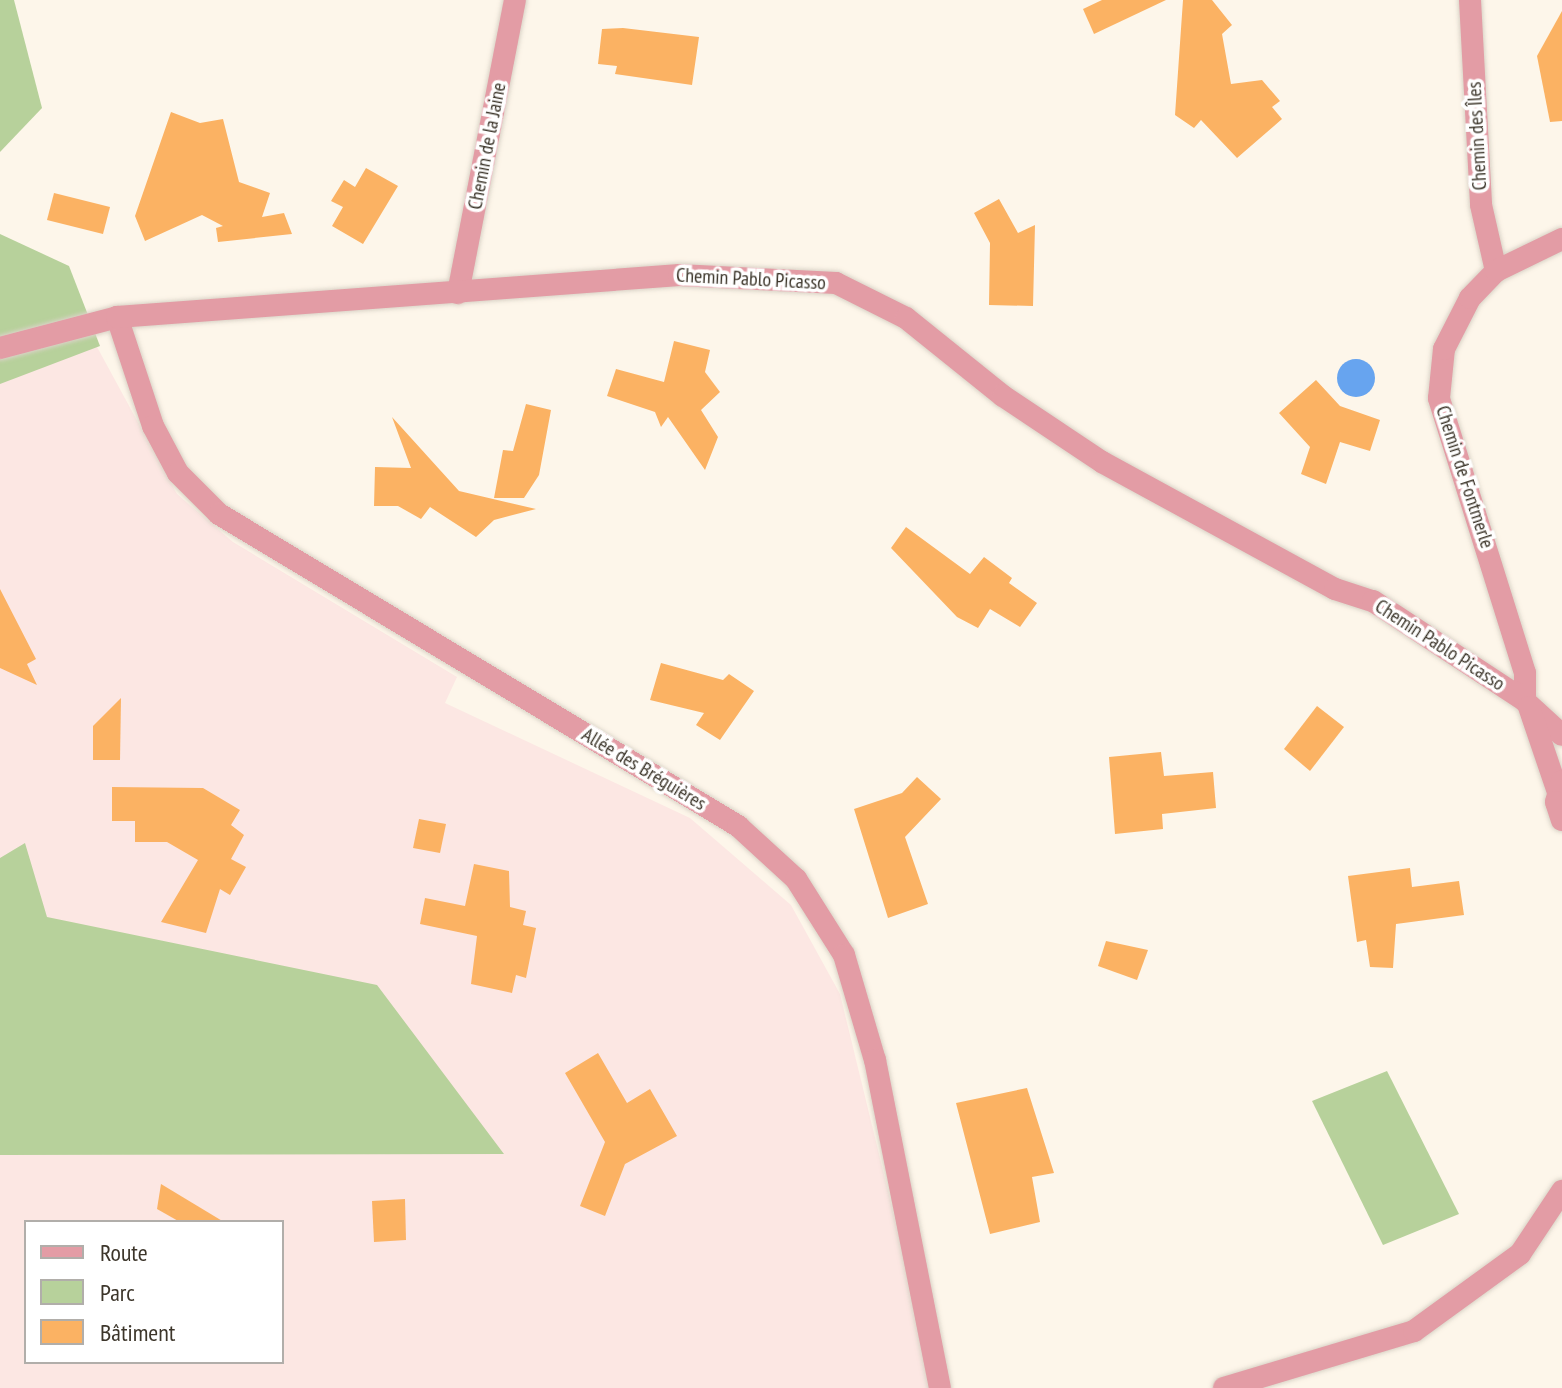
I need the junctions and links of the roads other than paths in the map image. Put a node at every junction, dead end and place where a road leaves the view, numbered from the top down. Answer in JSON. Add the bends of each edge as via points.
{"nodes":[{"id":1,"x":515,"y":0,"type":"edge"},
{"id":2,"x":1470,"y":0,"type":"edge"},
{"id":3,"x":1562,"y":239,"type":"edge"},
{"id":4,"x":1496,"y":271,"type":"junction"},
{"id":5,"x":458,"y":293,"type":"junction"},
{"id":6,"x":117,"y":317,"type":"junction"},
{"id":7,"x":0,"y":348,"type":"edge"},
{"id":8,"x":1527,"y":704,"type":"junction"},
{"id":9,"x":1562,"y":735,"type":"edge"},
{"id":10,"x":1560,"y":786,"type":"edge"},
{"id":11,"x":1562,"y":820,"type":"edge"},
{"id":12,"x":1562,"y":1191,"type":"edge"},
{"id":13,"x":940,"y":1388,"type":"edge"},
{"id":14,"x":1224,"y":1388,"type":"edge"}],
"edges":[{"from":1,"to":5,"type":"street","name":"Chemin de la Jaine"},
{"from":2,"to":4,"type":"street","name":"Chemin des Îles","via":[[1481,205]]},
{"from":3,"to":4,"type":"street","name":"Chemin de Fontmerle"},
{"from":4,"to":8,"type":"street","name":"Chemin de Fontmerle","via":[[1458,317],[1444,349],[1439,398],[1525,673]]},
{"from":5,"to":6,"type":"street","name":"Chemin Pablo Picasso"},
{"from":5,"to":8,"type":"street","name":"Chemin Pablo Picasso","via":[[679,275],[836,283],[906,318],[1003,396],[1102,462],[1335,589],[1373,601]]},
{"from":6,"to":7,"type":"street","name":"Chemin Pablo Picasso"},
{"from":6,"to":13,"type":"street","name":"Allée des Bréguières","via":[[153,426],[178,473],[219,514],[738,826],[796,879],[844,955],[875,1060]]},
{"from":8,"to":9,"type":"street","name":"Chemin Pablo Picasso"},
{"from":8,"to":10,"type":"street"},
{"from":10,"to":11,"type":"street"},
{"from":12,"to":14,"type":"street","via":[[1520,1254],[1414,1331]]}]}
